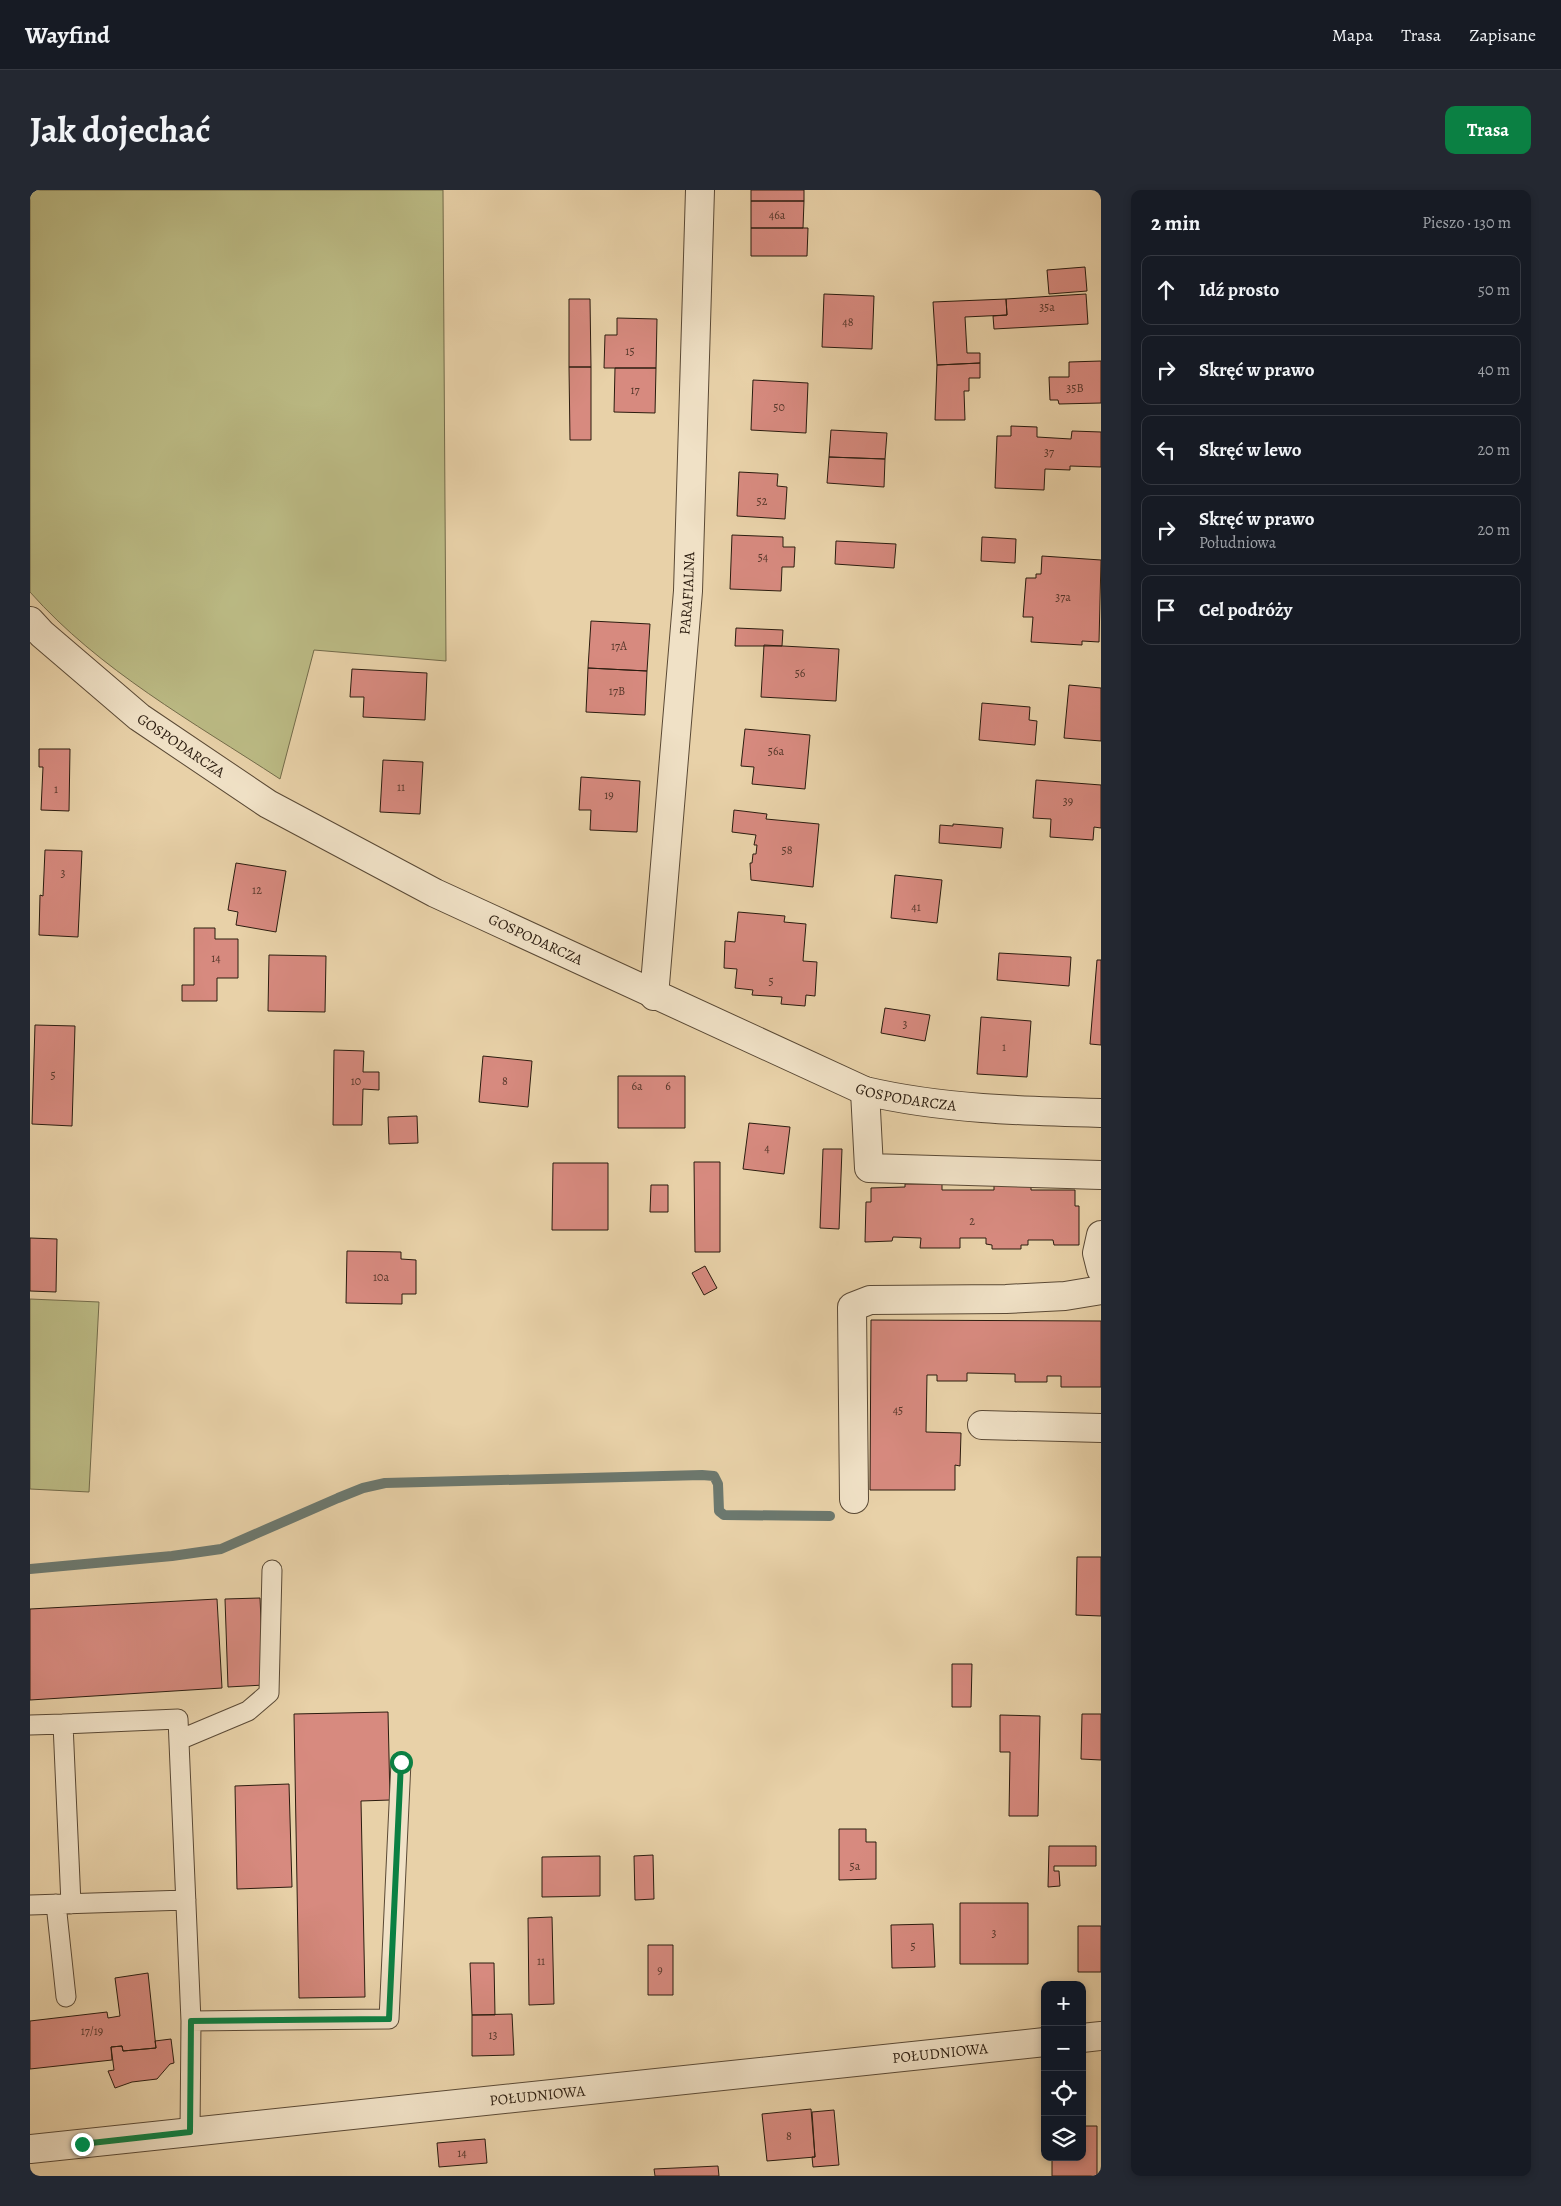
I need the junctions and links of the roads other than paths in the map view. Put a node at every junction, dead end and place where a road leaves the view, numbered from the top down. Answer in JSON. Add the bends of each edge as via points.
{"nodes":[{"id":1,"x":700,"y":190,"type":"edge"},
{"id":2,"x":34,"y":635,"type":"edge"},
{"id":3,"x":654,"y":996,"type":"junction"},
{"id":4,"x":865,"y":1091,"type":"junction"},
{"id":5,"x":1101,"y":1113,"type":"edge"},
{"id":6,"x":1101,"y":1175,"type":"edge"},
{"id":7,"x":1101,"y":1235,"type":"edge"},
{"id":8,"x":1101,"y":1269,"type":"edge"},
{"id":9,"x":1101,"y":1290,"type":"edge"},
{"id":10,"x":982,"y":1425,"type":"dead end"},
{"id":11,"x":1101,"y":1428,"type":"edge"},
{"id":12,"x":854,"y":1499,"type":"dead end"},
{"id":13,"x":272,"y":1570,"type":"dead end"},
{"id":14,"x":63,"y":1724,"type":"junction"},
{"id":15,"x":30,"y":1725,"type":"edge"},
{"id":16,"x":179,"y":1740,"type":"junction"},
{"id":17,"x":401,"y":1762,"type":"dead end"},
{"id":18,"x":186,"y":1900,"type":"junction"},
{"id":19,"x":63,"y":1904,"type":"junction"},
{"id":20,"x":30,"y":1905,"type":"edge"},
{"id":21,"x":66,"y":1996,"type":"dead end"},
{"id":22,"x":191,"y":2021,"type":"junction"},
{"id":23,"x":1101,"y":2036,"type":"edge"},
{"id":24,"x":1086,"y":2038,"type":"edge"},
{"id":25,"x":1041,"y":2042,"type":"edge"},
{"id":26,"x":190,"y":2132,"type":"junction"},
{"id":27,"x":30,"y":2149,"type":"edge"}],
"edges":[{"from":1,"to":3,"type":"street","name":"PARAFIALNA","via":[[688,591]]},
{"from":2,"to":3,"type":"street","name":"GOSPODARCZA","via":[[139,717],[268,804],[435,893]]},
{"from":3,"to":4,"type":"street","name":"GOSPODARCZA"},
{"from":4,"to":5,"type":"street","name":"GOSPODARCZA","via":[[959,1107]]},
{"from":4,"to":6,"type":"street","via":[[869,1168]]},
{"from":7,"to":8,"type":"street","via":[[1097,1253]]},
{"from":9,"to":12,"type":"street","via":[[1065,1296],[1006,1299],[870,1300],[852,1307]]},
{"from":10,"to":11,"type":"street"},
{"from":13,"to":16,"type":"lane","via":[[269,1693],[248,1711]]},
{"from":14,"to":15,"type":"lane"},
{"from":14,"to":16,"type":"lane","via":[[178,1719]]},
{"from":14,"to":19,"type":"lane"},
{"from":16,"to":18,"type":"lane"},
{"from":17,"to":22,"type":"lane","via":[[389,2019]]},
{"from":18,"to":19,"type":"lane"},
{"from":18,"to":22,"type":"lane"},
{"from":19,"to":20,"type":"lane"},
{"from":19,"to":21,"type":"lane"},
{"from":22,"to":26,"type":"lane"},
{"from":23,"to":24,"type":"street"},
{"from":25,"to":26,"type":"street","name":"POŁUDNIOWA"},
{"from":26,"to":27,"type":"street","name":"POŁUDNIOWA"}]}
